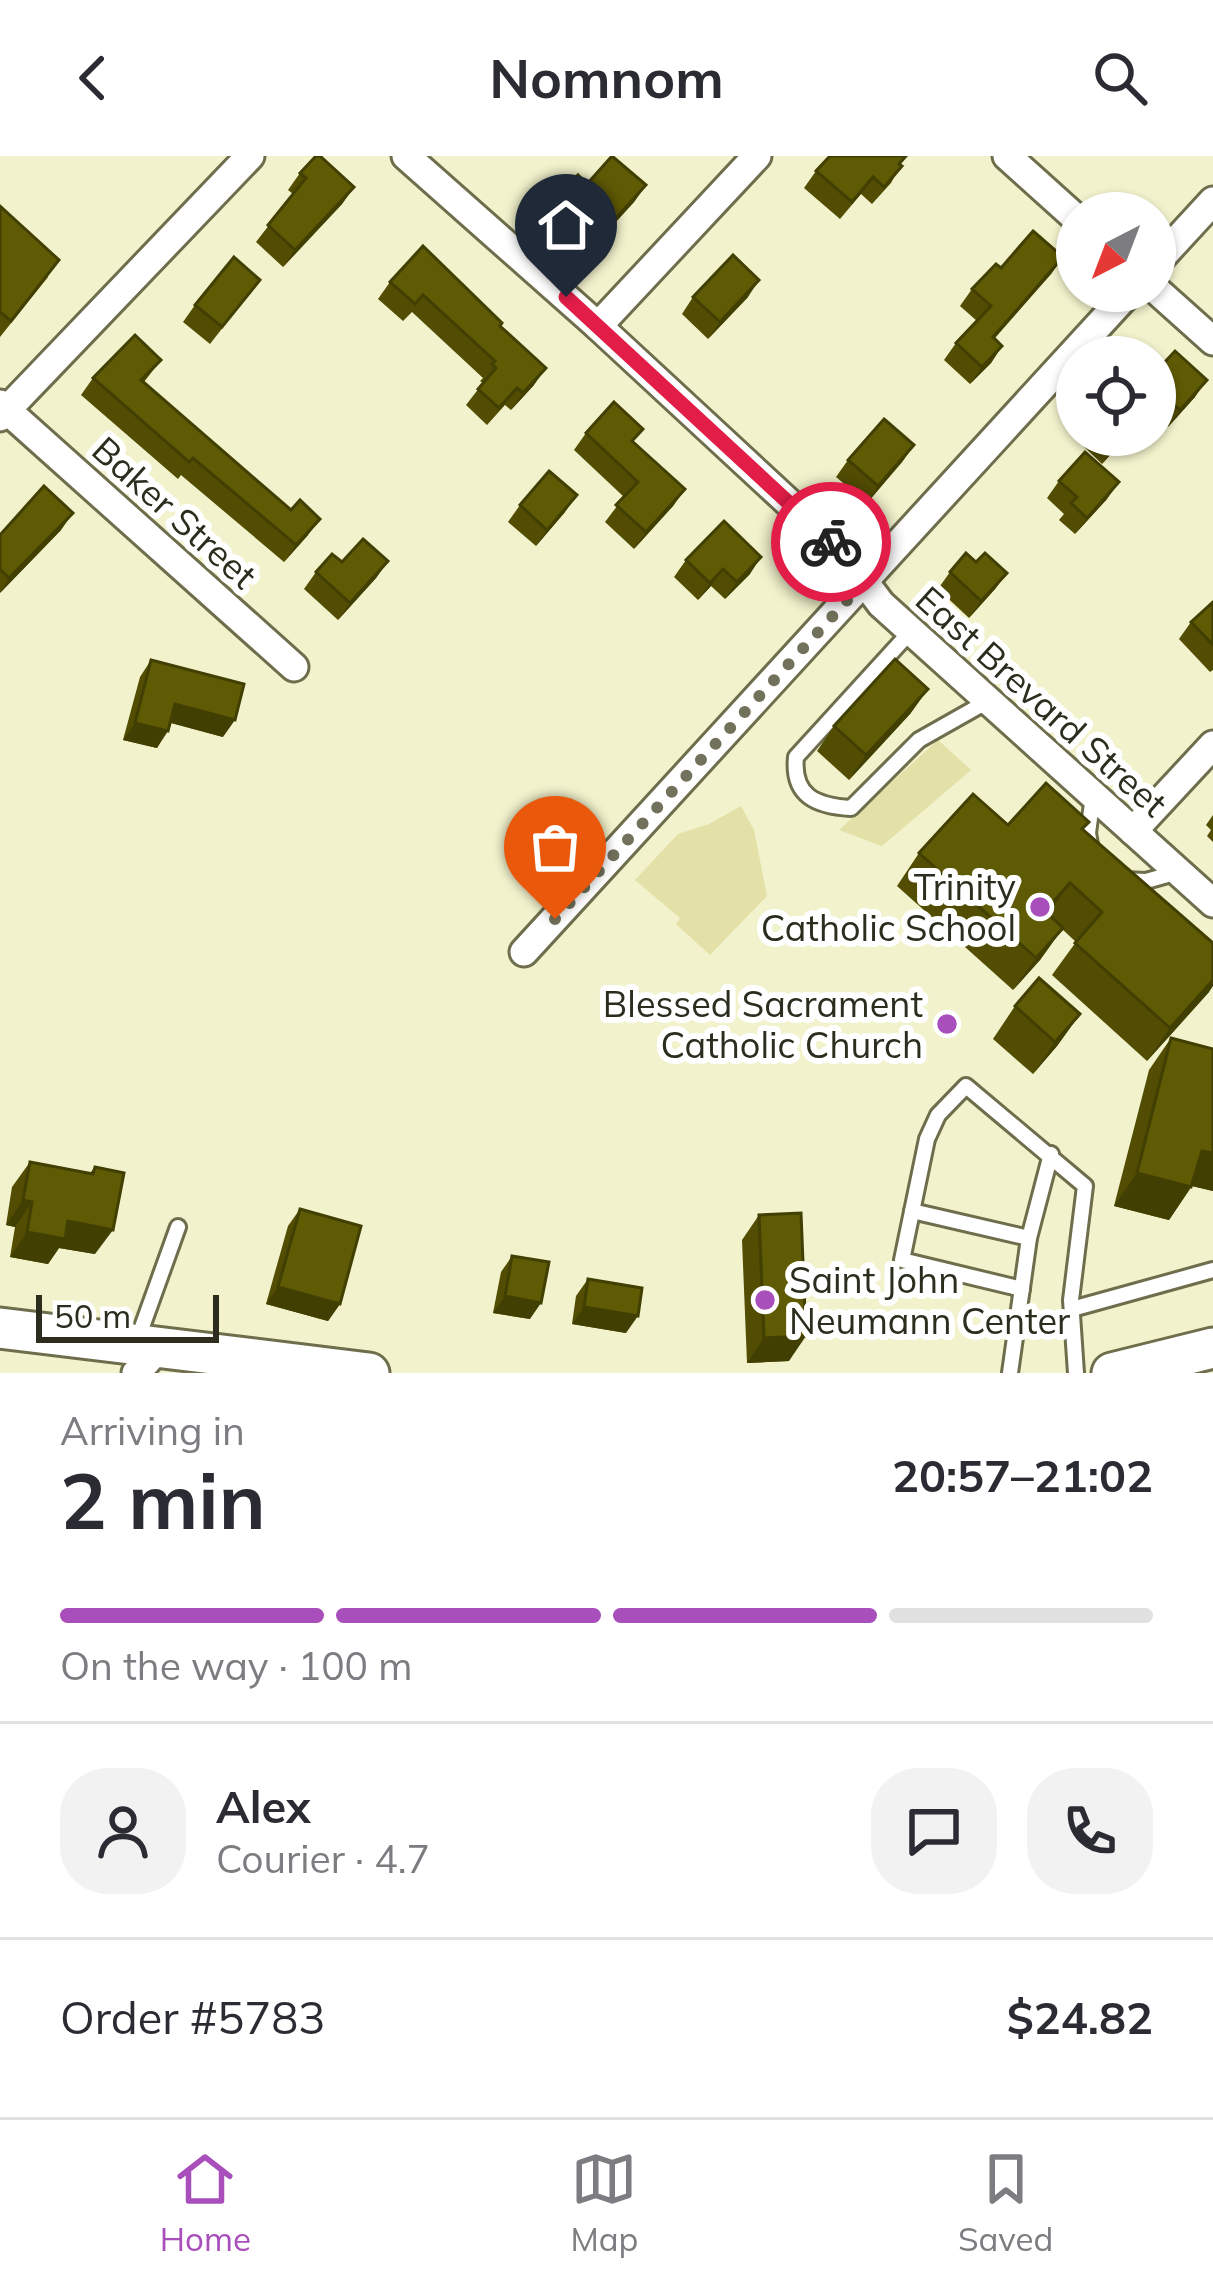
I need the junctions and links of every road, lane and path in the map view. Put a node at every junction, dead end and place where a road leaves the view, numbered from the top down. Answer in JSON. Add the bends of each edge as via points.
{"nodes":[{"id":1,"x":250,"y":156,"type":"edge"},
{"id":2,"x":406,"y":156,"type":"edge"},
{"id":3,"x":757,"y":156,"type":"edge"},
{"id":4,"x":1007,"y":156,"type":"edge"},
{"id":5,"x":1056,"y":200,"type":"edge"},
{"id":6,"x":1213,"y":201,"type":"edge"},
{"id":7,"x":1176,"y":241,"type":"edge"},
{"id":8,"x":1176,"y":308,"type":"edge"},
{"id":9,"x":1111,"y":312,"type":"edge"},
{"id":10,"x":598,"y":326,"type":"junction"},
{"id":11,"x":1213,"y":341,"type":"edge"},
{"id":12,"x":2,"y":410,"type":"edge"},
{"id":13,"x":864,"y":582,"type":"junction"},
{"id":14,"x":911,"y":631,"type":"junction"},
{"id":15,"x":294,"y":668,"type":"dead end"},
{"id":16,"x":988,"y":700,"type":"junction"},
{"id":17,"x":1213,"y":745,"type":"edge"},
{"id":18,"x":1094,"y":796,"type":"junction"},
{"id":19,"x":1132,"y":831,"type":"junction"},
{"id":20,"x":1178,"y":872,"type":"junction"},
{"id":21,"x":1213,"y":903,"type":"edge"},
{"id":22,"x":524,"y":952,"type":"dead end"},
{"id":23,"x":1051,"y":1154,"type":"junction"},
{"id":24,"x":912,"y":1211,"type":"junction"},
{"id":25,"x":178,"y":1227,"type":"dead end"},
{"id":26,"x":1029,"y":1238,"type":"junction"},
{"id":27,"x":1213,"y":1270,"type":"edge"},
{"id":28,"x":1022,"y":1289,"type":"junction"},
{"id":29,"x":1072,"y":1309,"type":"junction"},
{"id":30,"x":0,"y":1328,"type":"edge"},
{"id":31,"x":143,"y":1356,"type":"edge"},
{"id":32,"x":1190,"y":1362,"type":"edge"},
{"id":33,"x":369,"y":1373,"type":"edge"},
{"id":34,"x":1010,"y":1373,"type":"edge"},
{"id":35,"x":1076,"y":1373,"type":"edge"},
{"id":36,"x":1112,"y":1373,"type":"edge"}],
"edges":[{"from":1,"to":12,"type":"street"},
{"from":2,"to":10,"type":"street","name":"East Brevard Street"},
{"from":3,"to":10,"type":"street"},
{"from":4,"to":5,"type":"street"},
{"from":6,"to":7,"type":"street"},
{"from":8,"to":11,"type":"street"},
{"from":9,"to":13,"type":"street"},
{"from":10,"to":13,"type":"street","name":"East Brevard Street","via":[[842,552]]},
{"from":12,"to":15,"type":"street","name":"Baker Street"},
{"from":13,"to":14,"type":"street","name":"East Brevard Street"},
{"from":13,"to":22,"type":"street"},
{"from":14,"to":16,"type":"street","name":"East Brevard Street"},
{"from":14,"to":16,"type":"lane","via":[[796,757],[794,776],[807,796],[851,808],[919,740]]},
{"from":16,"to":18,"type":"street","name":"East Brevard Street"},
{"from":17,"to":19,"type":"street"},
{"from":18,"to":19,"type":"street","name":"East Brevard Street"},
{"from":18,"to":20,"type":"lane","via":[[1088,833],[1104,868],[1130,883]]},
{"from":19,"to":20,"type":"street","name":"East Brevard Street"},
{"from":20,"to":21,"type":"street","name":"East Brevard Street"},
{"from":23,"to":24,"type":"lane","via":[[966,1086],[927,1139]]},
{"from":23,"to":26,"type":"lane"},
{"from":23,"to":29,"type":"lane","via":[[1085,1186]]},
{"from":24,"to":26,"type":"lane"},
{"from":24,"to":28,"type":"lane","via":[[902,1260]]},
{"from":25,"to":31,"type":"lane"},
{"from":26,"to":28,"type":"lane"},
{"from":27,"to":29,"type":"lane"},
{"from":28,"to":34,"type":"lane"},
{"from":29,"to":35,"type":"lane"},
{"from":30,"to":31,"type":"street"},
{"from":31,"to":33,"type":"street"},
{"from":32,"to":36,"type":"street"}]}
